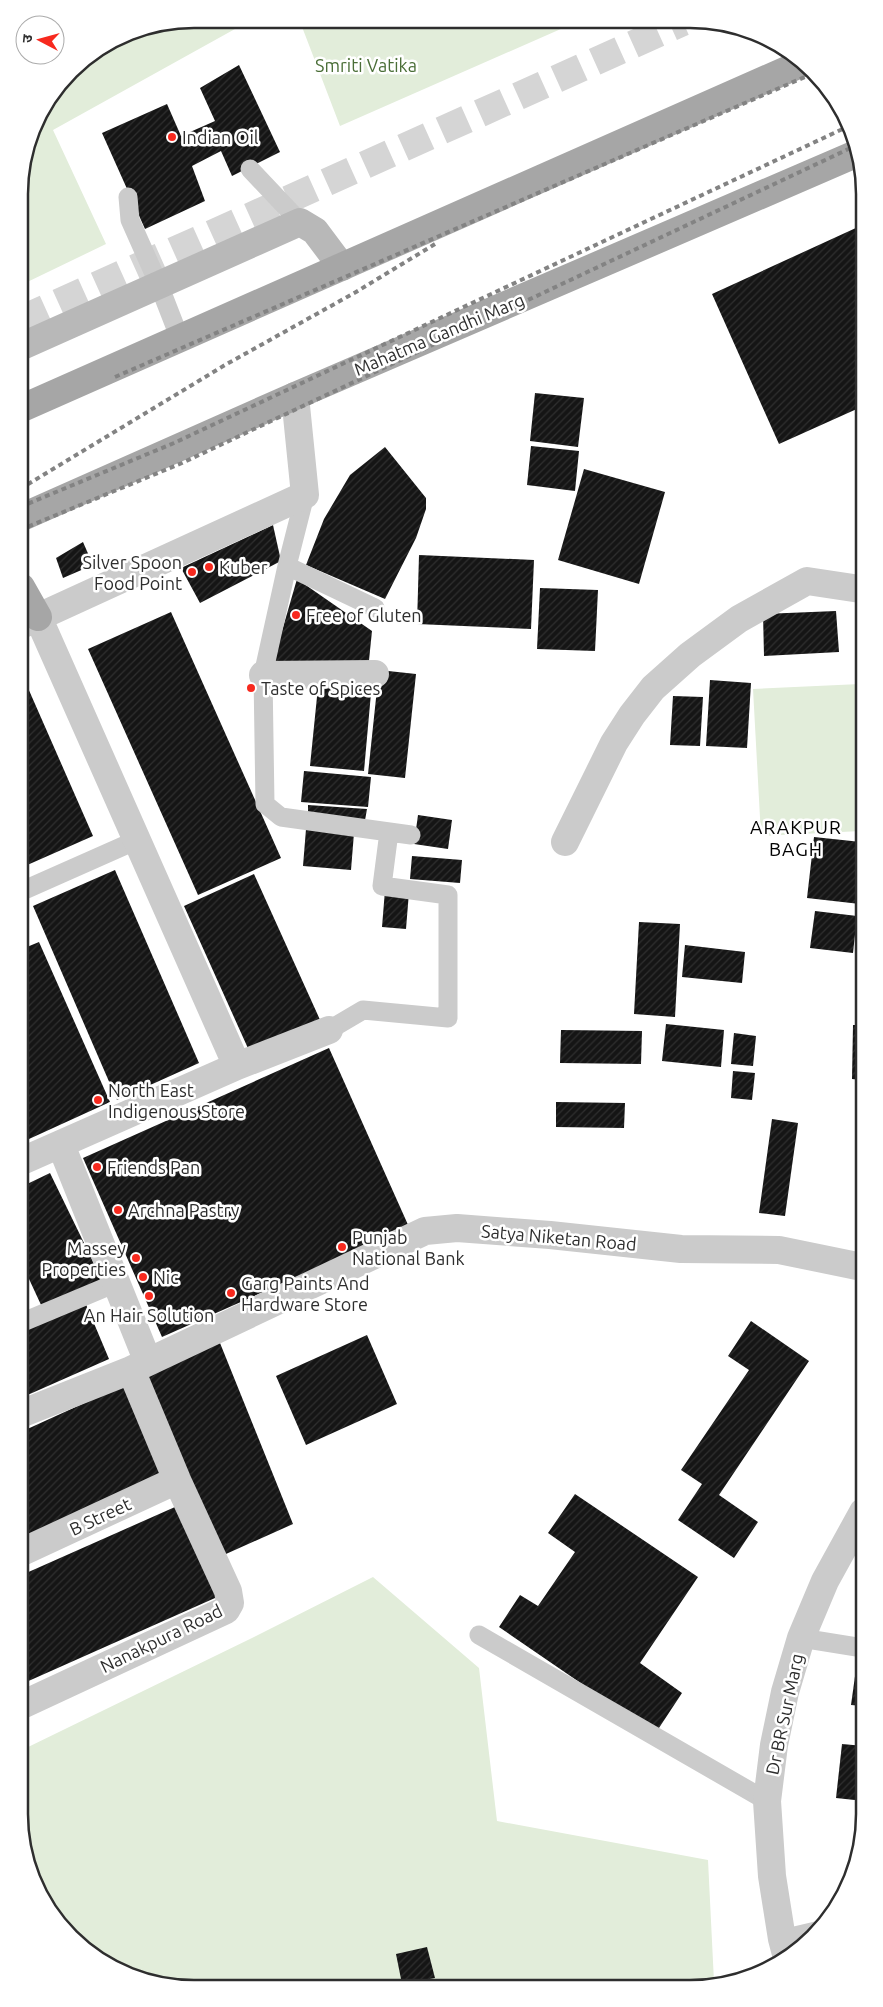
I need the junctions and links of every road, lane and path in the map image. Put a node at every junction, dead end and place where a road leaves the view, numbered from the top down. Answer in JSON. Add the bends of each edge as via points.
{"nodes":[{"id":1,"x":796,"y":66,"type":"edge"},
{"id":2,"x":851,"y":156,"type":"edge"},
{"id":3,"x":250,"y":168,"type":"dead end"},
{"id":4,"x":128,"y":197,"type":"dead end"},
{"id":5,"x":300,"y":222,"type":"junction"},
{"id":6,"x":342,"y":267,"type":"junction"},
{"id":7,"x":159,"y":285,"type":"junction"},
{"id":8,"x":180,"y":339,"type":"junction"},
{"id":9,"x":28,"y":343,"type":"edge"},
{"id":10,"x":295,"y":396,"type":"junction"},
{"id":11,"x":28,"y":406,"type":"edge"},
{"id":12,"x":305,"y":495,"type":"junction"},
{"id":13,"x":28,"y":514,"type":"edge"},
{"id":14,"x":287,"y":566,"type":"junction"},
{"id":15,"x":856,"y":589,"type":"edge"},
{"id":16,"x":375,"y":608,"type":"dead end"},
{"id":17,"x":29,"y":621,"type":"edge"},
{"id":18,"x":263,"y":674,"type":"junction"},
{"id":19,"x":375,"y":674,"type":"dead end"},
{"id":20,"x":389,"y":832,"type":"junction"},
{"id":21,"x":411,"y":835,"type":"dead end"},
{"id":22,"x":137,"y":840,"type":"junction"},
{"id":23,"x":565,"y":842,"type":"dead end"},
{"id":24,"x":28,"y":884,"type":"edge"},
{"id":25,"x":329,"y":1030,"type":"joint"},
{"id":26,"x":237,"y":1066,"type":"junction"},
{"id":27,"x":61,"y":1145,"type":"junction"},
{"id":28,"x":28,"y":1159,"type":"edge"},
{"id":29,"x":855,"y":1266,"type":"edge"},
{"id":30,"x":116,"y":1283,"type":"junction"},
{"id":31,"x":28,"y":1316,"type":"edge"},
{"id":32,"x":139,"y":1366,"type":"junction"},
{"id":33,"x":28,"y":1411,"type":"edge"},
{"id":34,"x":177,"y":1480,"type":"junction"},
{"id":35,"x":855,"y":1532,"type":"edge"},
{"id":36,"x":28,"y":1549,"type":"edge"},
{"id":37,"x":479,"y":1634,"type":"dead end"},
{"id":38,"x":801,"y":1638,"type":"junction"},
{"id":39,"x":855,"y":1647,"type":"edge"},
{"id":40,"x":28,"y":1702,"type":"edge"},
{"id":41,"x":767,"y":1801,"type":"junction"},
{"id":42,"x":785,"y":1949,"type":"edge"}],
"edges":[{"from":1,"to":6,"type":"main road"},
{"from":2,"to":10,"type":"main road","name":"Mahatma Gandhi Marg"},
{"from":3,"to":5,"type":"lane"},
{"from":4,"to":7,"type":"lane","via":[[130,220]]},
{"from":5,"to":6,"type":"street","via":[[315,231]]},
{"from":5,"to":7,"type":"street"},
{"from":6,"to":8,"type":"main road"},
{"from":7,"to":8,"type":"lane"},
{"from":7,"to":9,"type":"street"},
{"from":8,"to":11,"type":"main road"},
{"from":10,"to":12,"type":"street"},
{"from":10,"to":13,"type":"main road","name":"Mahatma Gandhi Marg"},
{"from":12,"to":14,"type":"lane"},
{"from":12,"to":17,"type":"street"},
{"from":14,"to":16,"type":"lane"},
{"from":14,"to":18,"type":"lane"},
{"from":15,"to":23,"type":"street","via":[[807,581],[739,619],[690,655],[653,688],[632,715],[614,743]]},
{"from":17,"to":22,"type":"street"},
{"from":18,"to":19,"type":"street"},
{"from":18,"to":20,"type":"lane","via":[[265,804],[281,817]]},
{"from":20,"to":21,"type":"lane"},
{"from":20,"to":25,"type":"lane","via":[[382,886],[448,895],[448,1018],[363,1010]]},
{"from":22,"to":24,"type":"lane"},
{"from":22,"to":26,"type":"street"},
{"from":25,"to":26,"type":"street"},
{"from":26,"to":27,"type":"street"},
{"from":27,"to":28,"type":"street"},
{"from":27,"to":30,"type":"street"},
{"from":29,"to":32,"type":"street","name":"Satya Niketan Road","via":[[779,1250],[681,1248],[457,1228],[425,1231]]},
{"from":30,"to":31,"type":"lane"},
{"from":30,"to":32,"type":"street"},
{"from":32,"to":33,"type":"street","name":"Satya Niketan Road"},
{"from":32,"to":34,"type":"street"},
{"from":34,"to":36,"type":"street","name":"B Street"},
{"from":34,"to":40,"type":"street","name":"Nanakpura Road","via":[[228,1591],[230,1603],[226,1610]]},
{"from":35,"to":38,"type":"street","name":"Dr BR Sur Marg","via":[[825,1581]]},
{"from":37,"to":41,"type":"lane"},
{"from":38,"to":39,"type":"lane"},
{"from":38,"to":41,"type":"street","name":"Dr BR Sur Marg","via":[[785,1692]]},
{"from":41,"to":42,"type":"street","name":"Dr BR Sur Marg","via":[[772,1876]]}]}
